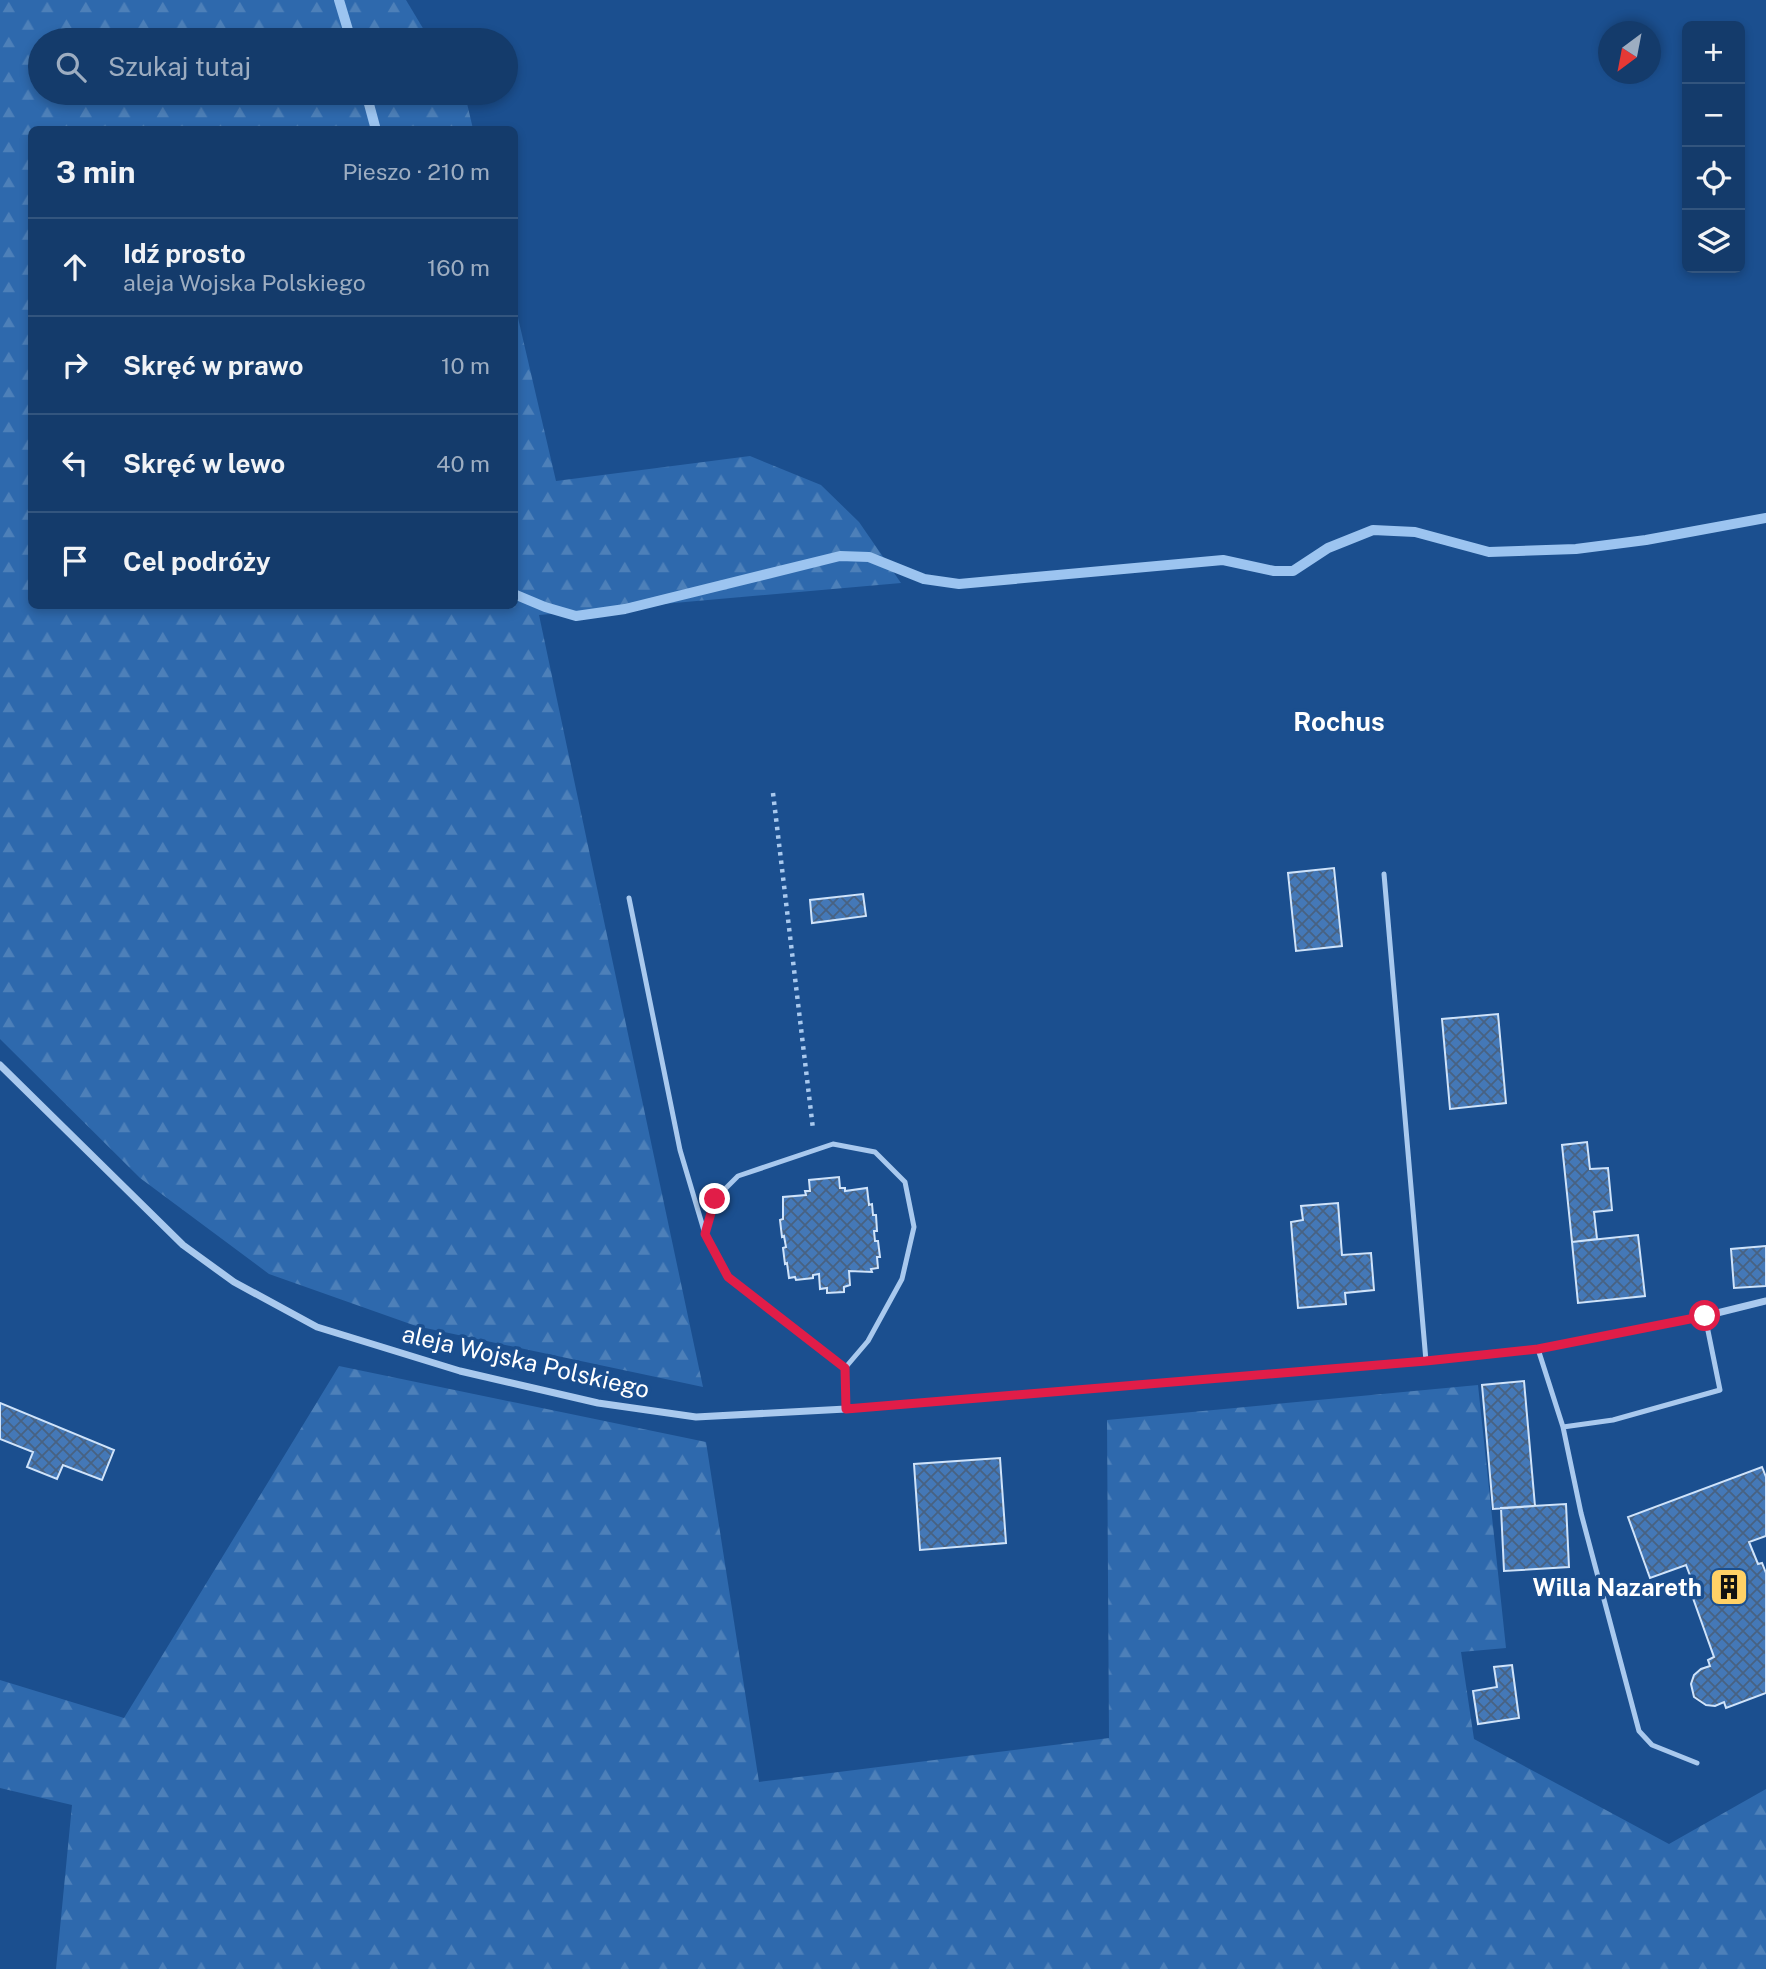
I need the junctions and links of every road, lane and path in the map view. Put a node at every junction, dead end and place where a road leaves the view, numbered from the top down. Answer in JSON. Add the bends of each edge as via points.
{"nodes":[{"id":1,"x":773,"y":793,"type":"dead end"},
{"id":2,"x":1384,"y":874,"type":"dead end"},
{"id":3,"x":629,"y":898,"type":"dead end"},
{"id":4,"x":0,"y":1065,"type":"edge"},
{"id":5,"x":816,"y":1150,"type":"junction"},
{"id":6,"x":705,"y":1234,"type":"junction"},
{"id":7,"x":1766,"y":1301,"type":"edge"},
{"id":8,"x":1705,"y":1316,"type":"junction"},
{"id":9,"x":1538,"y":1349,"type":"junction"},
{"id":10,"x":1426,"y":1361,"type":"junction"},
{"id":11,"x":845,"y":1368,"type":"junction"},
{"id":12,"x":846,"y":1409,"type":"junction"},
{"id":13,"x":1563,"y":1427,"type":"junction"},
{"id":14,"x":1697,"y":1763,"type":"dead end"}],
"edges":[{"from":1,"to":5,"type":"path"},
{"from":2,"to":10,"type":"lane"},
{"from":3,"to":6,"type":"lane","via":[[680,1150]]},
{"from":4,"to":12,"type":"street","name":"aleja Wojska Polskiego","via":[[183,1245],[234,1282],[317,1327],[460,1371],[610,1405],[696,1418]]},
{"from":5,"to":6,"type":"lane","via":[[738,1176],[715,1199]]},
{"from":5,"to":11,"type":"lane","via":[[834,1144],[875,1152],[905,1182],[915,1227],[902,1279],[868,1341]]},
{"from":6,"to":11,"type":"lane","via":[[728,1277]]},
{"from":7,"to":8,"type":"street","name":"aleja Wojska Polskiego"},
{"from":8,"to":9,"type":"street","name":"aleja Wojska Polskiego"},
{"from":8,"to":13,"type":"lane","via":[[1720,1390],[1613,1420]]},
{"from":9,"to":10,"type":"street","name":"aleja Wojska Polskiego"},
{"from":9,"to":13,"type":"lane"},
{"from":10,"to":12,"type":"street","name":"aleja Wojska Polskiego"},
{"from":11,"to":12,"type":"lane"},
{"from":13,"to":14,"type":"lane","via":[[1639,1731],[1652,1745]]}]}
